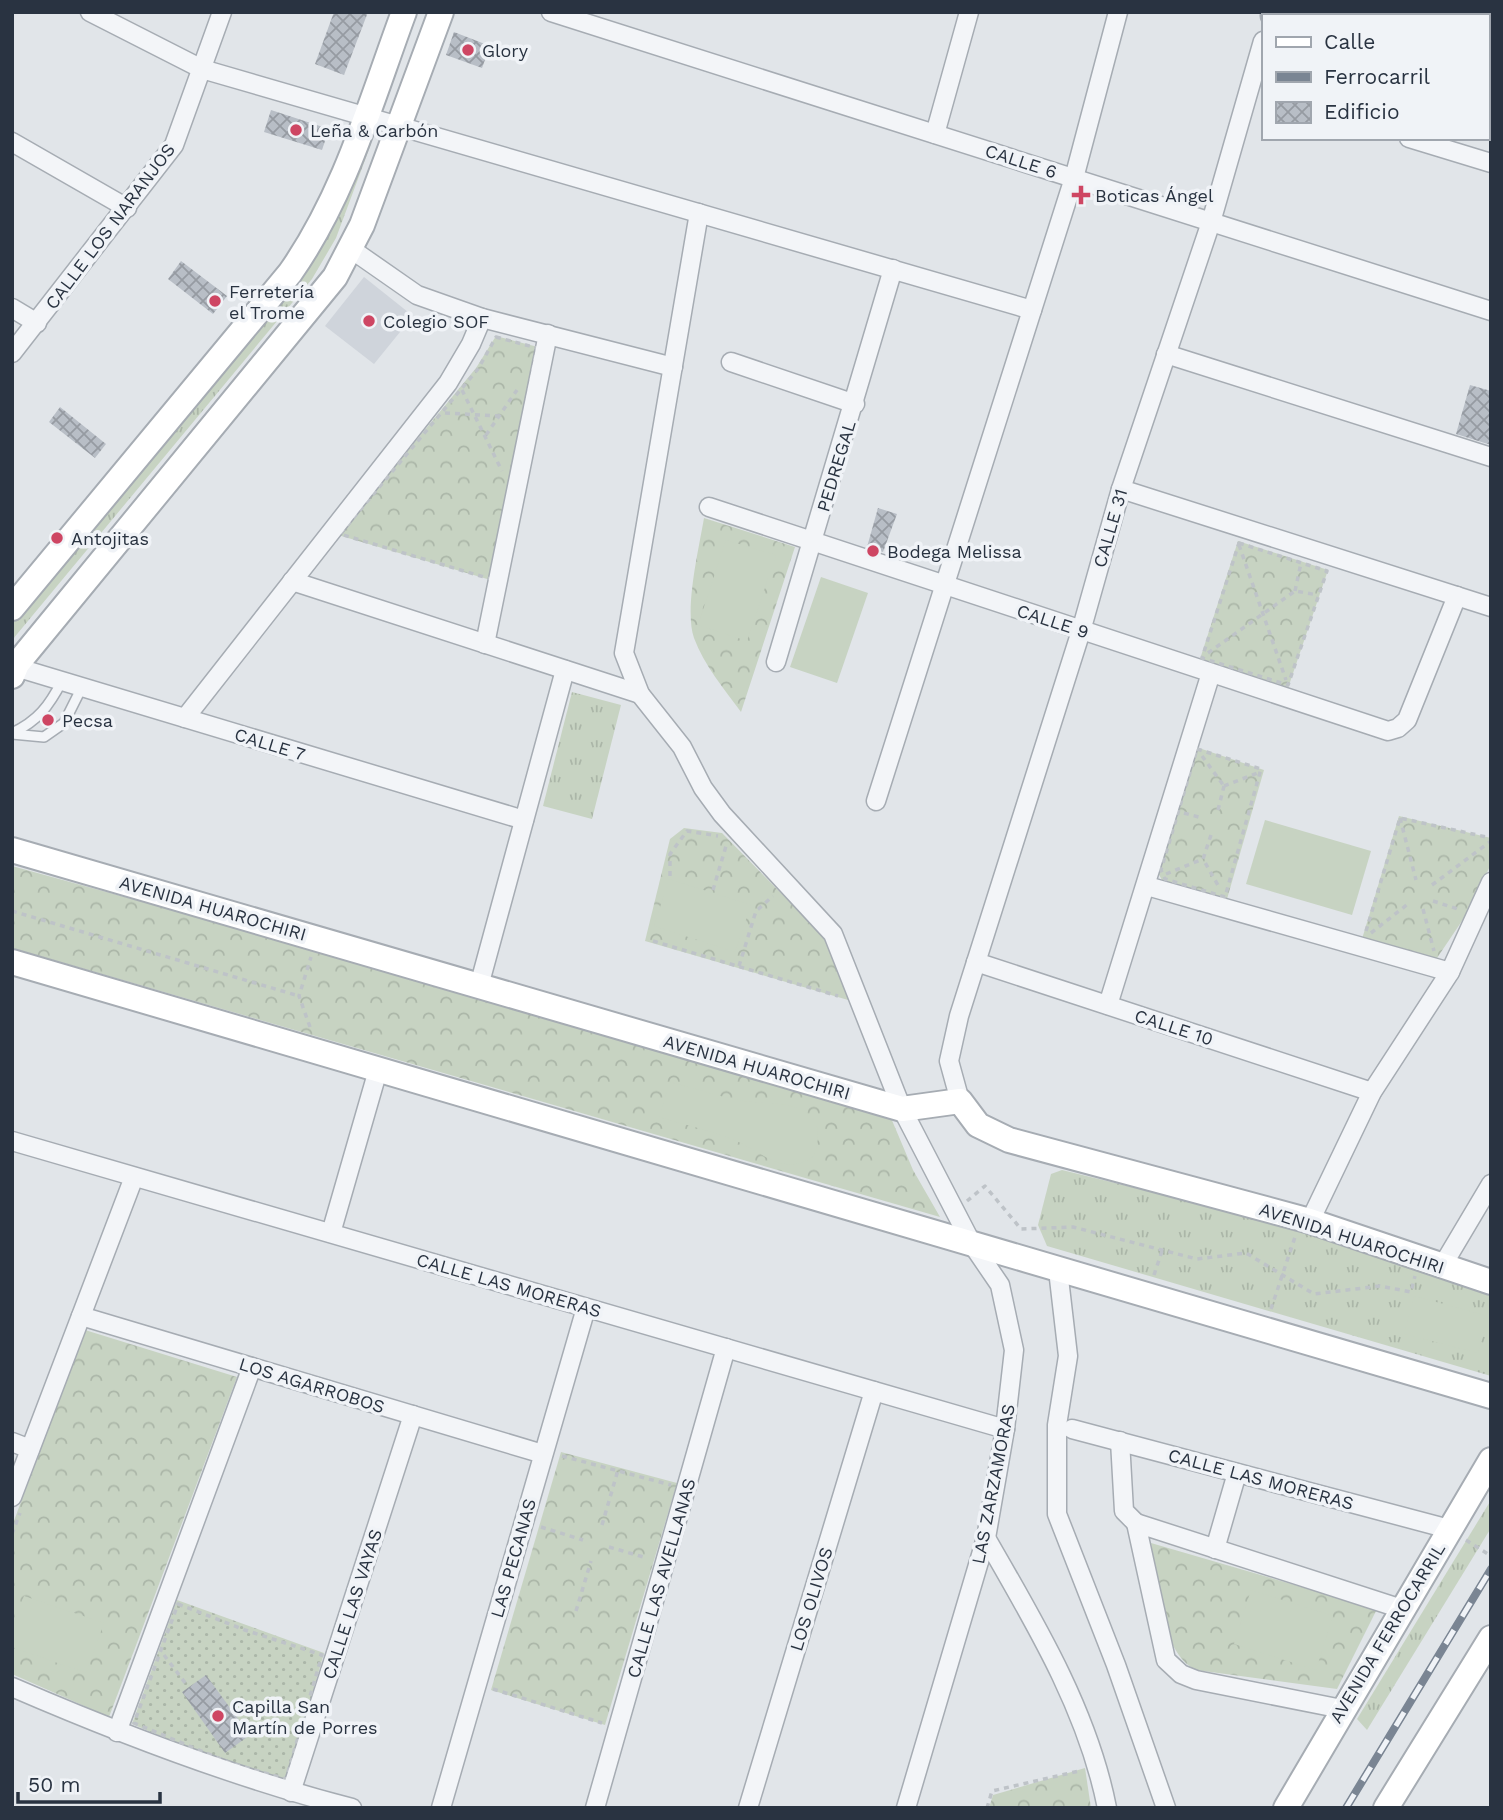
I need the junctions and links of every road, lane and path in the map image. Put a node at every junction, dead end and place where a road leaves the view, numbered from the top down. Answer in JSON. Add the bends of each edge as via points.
{"nodes":[{"id":1,"x":90,"y":12,"type":"edge"},
{"id":2,"x":222,"y":12,"type":"edge"},
{"id":3,"x":404,"y":12,"type":"edge"},
{"id":4,"x":441,"y":12,"type":"edge"},
{"id":5,"x":551,"y":12,"type":"edge"},
{"id":6,"x":969,"y":12,"type":"edge"},
{"id":7,"x":1118,"y":12,"type":"edge"},
{"id":8,"x":1262,"y":49,"type":"edge"},
{"id":9,"x":202,"y":69,"type":"junction"},
{"id":10,"x":1257,"y":89,"type":"edge"},
{"id":11,"x":366,"y":115,"type":"junction"},
{"id":12,"x":398,"y":127,"type":"junction"},
{"id":13,"x":935,"y":134,"type":"junction"},
{"id":14,"x":1416,"y":140,"type":"edge"},
{"id":15,"x":12,"y":142,"type":"edge"},
{"id":16,"x":1491,"y":163,"type":"edge"},
{"id":17,"x":1074,"y":178,"type":"junction"},
{"id":18,"x":127,"y":208,"type":"junction"},
{"id":19,"x":699,"y":214,"type":"junction"},
{"id":20,"x":1210,"y":222,"type":"junction"},
{"id":21,"x":351,"y":249,"type":"junction"},
{"id":22,"x":893,"y":269,"type":"junction"},
{"id":23,"x":12,"y":308,"type":"edge"},
{"id":24,"x":1032,"y":310,"type":"junction"},
{"id":25,"x":1491,"y":311,"type":"edge"},
{"id":26,"x":482,"y":317,"type":"junction"},
{"id":27,"x":37,"y":323,"type":"junction"},
{"id":28,"x":548,"y":334,"type":"junction"},
{"id":29,"x":12,"y":353,"type":"edge"},
{"id":30,"x":1166,"y":354,"type":"junction"},
{"id":31,"x":731,"y":362,"type":"dead end"},
{"id":32,"x":534,"y":365,"type":"junction"},
{"id":33,"x":673,"y":367,"type":"junction"},
{"id":34,"x":527,"y":375,"type":"dead end"},
{"id":35,"x":520,"y":385,"type":"dead end"},
{"id":36,"x":461,"y":389,"type":"junction"},
{"id":37,"x":855,"y":404,"type":"junction"},
{"id":38,"x":442,"y":413,"type":"junction"},
{"id":39,"x":474,"y":415,"type":"junction"},
{"id":40,"x":499,"y":416,"type":"junction"},
{"id":41,"x":485,"y":436,"type":"junction"},
{"id":42,"x":1491,"y":457,"type":"edge"},
{"id":43,"x":511,"y":489,"type":"junction"},
{"id":44,"x":1121,"y":489,"type":"junction"},
{"id":45,"x":709,"y":507,"type":"dead end"},
{"id":46,"x":813,"y":543,"type":"junction"},
{"id":47,"x":1238,"y":543,"type":"junction"},
{"id":48,"x":1301,"y":562,"type":"junction"},
{"id":49,"x":292,"y":581,"type":"junction"},
{"id":50,"x":944,"y":586,"type":"junction"},
{"id":51,"x":1295,"y":591,"type":"junction"},
{"id":52,"x":1318,"y":595,"type":"junction"},
{"id":53,"x":1457,"y":596,"type":"junction"},
{"id":54,"x":1491,"y":607,"type":"edge"},
{"id":55,"x":12,"y":608,"type":"edge"},
{"id":56,"x":1263,"y":614,"type":"junction"},
{"id":57,"x":1081,"y":631,"type":"junction"},
{"id":58,"x":485,"y":644,"type":"junction"},
{"id":59,"x":776,"y":662,"type":"dead end"},
{"id":60,"x":1204,"y":667,"type":"junction"},
{"id":61,"x":13,"y":670,"type":"edge"},
{"id":62,"x":565,"y":670,"type":"junction"},
{"id":63,"x":62,"y":681,"type":"junction"},
{"id":64,"x":1288,"y":685,"type":"junction"},
{"id":65,"x":82,"y":687,"type":"junction"},
{"id":66,"x":640,"y":694,"type":"junction"},
{"id":67,"x":186,"y":718,"type":"junction"},
{"id":68,"x":12,"y":733,"type":"edge"},
{"id":69,"x":1195,"y":741,"type":"junction"},
{"id":70,"x":1260,"y":772,"type":"junction"},
{"id":71,"x":1224,"y":786,"type":"junction"},
{"id":72,"x":876,"y":801,"type":"dead end"},
{"id":73,"x":1218,"y":810,"type":"dead end"},
{"id":74,"x":1179,"y":811,"type":"junction"},
{"id":75,"x":1202,"y":818,"type":"dead end"},
{"id":76,"x":1400,"y":818,"type":"junction"},
{"id":77,"x":524,"y":820,"type":"junction"},
{"id":78,"x":1211,"y":835,"type":"dead end"},
{"id":79,"x":1491,"y":840,"type":"edge"},
{"id":80,"x":727,"y":844,"type":"junction"},
{"id":81,"x":12,"y":849,"type":"edge"},
{"id":82,"x":737,"y":854,"type":"dead end"},
{"id":83,"x":1203,"y":859,"type":"junction"},
{"id":84,"x":1162,"y":875,"type":"junction"},
{"id":85,"x":670,"y":876,"type":"dead end"},
{"id":86,"x":1416,"y":880,"type":"dead end"},
{"id":87,"x":1491,"y":882,"type":"edge"},
{"id":88,"x":1432,"y":885,"type":"dead end"},
{"id":89,"x":1147,"y":886,"type":"junction"},
{"id":90,"x":713,"y":890,"type":"dead end"},
{"id":91,"x":777,"y":892,"type":"dead end"},
{"id":92,"x":1225,"y":897,"type":"junction"},
{"id":93,"x":1433,"y":901,"type":"dead end"},
{"id":94,"x":1408,"y":904,"type":"dead end"},
{"id":95,"x":1423,"y":909,"type":"dead end"},
{"id":96,"x":12,"y":911,"type":"edge"},
{"id":97,"x":1461,"y":921,"type":"dead end"},
{"id":98,"x":1364,"y":938,"type":"junction"},
{"id":99,"x":317,"y":939,"type":"junction"},
{"id":100,"x":653,"y":941,"type":"dead end"},
{"id":101,"x":1375,"y":941,"type":"dead end"},
{"id":102,"x":1442,"y":949,"type":"dead end"},
{"id":103,"x":12,"y":962,"type":"edge"},
{"id":104,"x":976,"y":962,"type":"junction"},
{"id":105,"x":738,"y":966,"type":"junction"},
{"id":106,"x":1450,"y":972,"type":"junction"},
{"id":107,"x":479,"y":986,"type":"junction"},
{"id":108,"x":299,"y":996,"type":"junction"},
{"id":109,"x":840,"y":997,"type":"dead end"},
{"id":110,"x":1108,"y":1005,"type":"junction"},
{"id":111,"x":316,"y":1052,"type":"junction"},
{"id":112,"x":377,"y":1070,"type":"junction"},
{"id":113,"x":1372,"y":1092,"type":"junction"},
{"id":114,"x":960,"y":1101,"type":"junction"},
{"id":115,"x":902,"y":1109,"type":"junction"},
{"id":116,"x":12,"y":1141,"type":"edge"},
{"id":117,"x":134,"y":1177,"type":"junction"},
{"id":118,"x":1491,"y":1184,"type":"edge"},
{"id":119,"x":970,"y":1199,"type":"dead end"},
{"id":120,"x":1306,"y":1219,"type":"junction"},
{"id":121,"x":331,"y":1233,"type":"junction"},
{"id":122,"x":972,"y":1244,"type":"junction"},
{"id":123,"x":1441,"y":1268,"type":"junction"},
{"id":124,"x":1058,"y":1270,"type":"junction"},
{"id":125,"x":1415,"y":1276,"type":"dead end"},
{"id":126,"x":1282,"y":1277,"type":"junction"},
{"id":127,"x":1491,"y":1282,"type":"edge"},
{"id":128,"x":586,"y":1307,"type":"junction"},
{"id":129,"x":81,"y":1316,"type":"junction"},
{"id":130,"x":1264,"y":1329,"type":"junction"},
{"id":131,"x":726,"y":1348,"type":"junction"},
{"id":132,"x":252,"y":1367,"type":"junction"},
{"id":133,"x":874,"y":1391,"type":"junction"},
{"id":134,"x":1491,"y":1396,"type":"edge"},
{"id":135,"x":413,"y":1415,"type":"junction"},
{"id":136,"x":1005,"y":1429,"type":"junction"},
{"id":137,"x":1072,"y":1429,"type":"dead end"},
{"id":138,"x":1119,"y":1441,"type":"junction"},
{"id":139,"x":12,"y":1442,"type":"edge"},
{"id":140,"x":30,"y":1449,"type":"junction"},
{"id":141,"x":543,"y":1454,"type":"junction"},
{"id":142,"x":562,"y":1454,"type":"dead end"},
{"id":143,"x":1491,"y":1460,"type":"edge"},
{"id":144,"x":618,"y":1470,"type":"junction"},
{"id":145,"x":1237,"y":1472,"type":"junction"},
{"id":146,"x":674,"y":1486,"type":"dead end"},
{"id":147,"x":12,"y":1497,"type":"edge"},
{"id":148,"x":1136,"y":1523,"type":"junction"},
{"id":149,"x":602,"y":1525,"type":"dead end"},
{"id":150,"x":541,"y":1527,"type":"dead end"},
{"id":151,"x":1449,"y":1529,"type":"junction"},
{"id":152,"x":986,"y":1538,"type":"junction"},
{"id":153,"x":583,"y":1540,"type":"dead end"},
{"id":154,"x":608,"y":1547,"type":"dead end"},
{"id":155,"x":1215,"y":1549,"type":"junction"},
{"id":156,"x":1491,"y":1556,"type":"edge"},
{"id":157,"x":652,"y":1560,"type":"dead end"},
{"id":158,"x":591,"y":1562,"type":"dead end"},
{"id":159,"x":1402,"y":1609,"type":"junction"},
{"id":160,"x":576,"y":1611,"type":"dead end"},
{"id":161,"x":1491,"y":1638,"type":"edge"},
{"id":162,"x":161,"y":1650,"type":"junction"},
{"id":163,"x":1483,"y":1667,"type":"edge"},
{"id":164,"x":186,"y":1684,"type":"dead end"},
{"id":165,"x":12,"y":1687,"type":"edge"},
{"id":166,"x":493,"y":1689,"type":"dead end"},
{"id":167,"x":1342,"y":1709,"type":"junction"},
{"id":168,"x":604,"y":1723,"type":"dead end"},
{"id":169,"x":117,"y":1732,"type":"junction"},
{"id":170,"x":1098,"y":1766,"type":"junction"},
{"id":171,"x":291,"y":1792,"type":"junction"},
{"id":172,"x":352,"y":1808,"type":"edge"},
{"id":173,"x":441,"y":1808,"type":"edge"},
{"id":174,"x":595,"y":1808,"type":"edge"},
{"id":175,"x":748,"y":1808,"type":"edge"},
{"id":176,"x":906,"y":1808,"type":"edge"},
{"id":177,"x":987,"y":1808,"type":"edge"},
{"id":178,"x":1107,"y":1808,"type":"edge"},
{"id":179,"x":1166,"y":1808,"type":"edge"},
{"id":180,"x":1286,"y":1808,"type":"edge"},
{"id":181,"x":1387,"y":1808,"type":"edge"}],
"edges":[{"from":1,"to":9,"type":"street"},
{"from":2,"to":9,"type":"street","name":"CALLE LOS NARANJOS"},
{"from":3,"to":11,"type":"street"},
{"from":4,"to":12,"type":"street"},
{"from":5,"to":13,"type":"street","name":"CALLE 6"},
{"from":6,"to":13,"type":"street"},
{"from":7,"to":17,"type":"street"},
{"from":8,"to":10,"type":"street","name":"CALLE 31"},
{"from":9,"to":11,"type":"street"},
{"from":9,"to":18,"type":"street","name":"CALLE LOS NARANJOS","via":[[174,145]]},
{"from":10,"to":20,"type":"street","name":"CALLE 31"},
{"from":11,"to":12,"type":"street"},
{"from":11,"to":55,"type":"street","via":[[334,202],[290,273]]},
{"from":12,"to":19,"type":"street"},
{"from":12,"to":21,"type":"street"},
{"from":13,"to":17,"type":"street","name":"CALLE 6"},
{"from":14,"to":16,"type":"street"},
{"from":15,"to":18,"type":"street"},
{"from":17,"to":20,"type":"street","name":"CALLE 6"},
{"from":17,"to":24,"type":"street"},
{"from":18,"to":27,"type":"street","name":"CALLE LOS NARANJOS"},
{"from":19,"to":22,"type":"street"},
{"from":19,"to":33,"type":"street","name":"LAS ZARZAMORAS"},
{"from":20,"to":25,"type":"street","name":"CALLE 6"},
{"from":20,"to":30,"type":"street","name":"CALLE 31"},
{"from":21,"to":26,"type":"street","via":[[417,295]]},
{"from":21,"to":61,"type":"street","via":[[320,298]]},
{"from":22,"to":24,"type":"street"},
{"from":22,"to":37,"type":"street","name":"PEDREGAL"},
{"from":23,"to":27,"type":"street"},
{"from":24,"to":50,"type":"street"},
{"from":26,"to":28,"type":"street"},
{"from":26,"to":49,"type":"street","via":[[448,383]]},
{"from":27,"to":29,"type":"street","name":"CALLE LOS NARANJOS"},
{"from":28,"to":33,"type":"street"},
{"from":28,"to":58,"type":"street"},
{"from":30,"to":42,"type":"street"},
{"from":30,"to":44,"type":"street","name":"CALLE 31"},
{"from":31,"to":37,"type":"street"},
{"from":32,"to":34,"type":"path"},
{"from":32,"to":36,"type":"path","via":[[537,348],[496,337]]},
{"from":32,"to":43,"type":"path"},
{"from":33,"to":66,"type":"street","name":"LAS ZARZAMORAS","via":[[624,653]]},
{"from":35,"to":40,"type":"path"},
{"from":36,"to":38,"type":"path"},
{"from":36,"to":39,"type":"path"},
{"from":37,"to":46,"type":"street","name":"PEDREGAL"},
{"from":38,"to":39,"type":"path"},
{"from":38,"to":43,"type":"path","via":[[340,534],[494,580]]},
{"from":39,"to":40,"type":"path"},
{"from":39,"to":41,"type":"path"},
{"from":40,"to":41,"type":"path"},
{"from":41,"to":43,"type":"path"},
{"from":44,"to":53,"type":"street"},
{"from":44,"to":57,"type":"street","name":"CALLE 31"},
{"from":45,"to":46,"type":"street","name":"CALLE 9"},
{"from":46,"to":50,"type":"street","name":"CALLE 9"},
{"from":46,"to":59,"type":"street","name":"PEDREGAL"},
{"from":47,"to":48,"type":"path"},
{"from":47,"to":56,"type":"path"},
{"from":47,"to":60,"type":"path"},
{"from":48,"to":51,"type":"path"},
{"from":48,"to":52,"type":"path","via":[[1327,570]]},
{"from":49,"to":58,"type":"street"},
{"from":49,"to":67,"type":"street"},
{"from":50,"to":57,"type":"street","name":"CALLE 9"},
{"from":50,"to":72,"type":"street"},
{"from":51,"to":52,"type":"path"},
{"from":51,"to":56,"type":"path"},
{"from":52,"to":64,"type":"path"},
{"from":53,"to":54,"type":"street"},
{"from":53,"to":60,"type":"street","name":"CALLE 9","via":[[1406,720],[1388,731]]},
{"from":56,"to":60,"type":"path"},
{"from":56,"to":64,"type":"path"},
{"from":57,"to":60,"type":"street","name":"CALLE 9"},
{"from":57,"to":104,"type":"street","name":"CALLE 31"},
{"from":58,"to":62,"type":"street"},
{"from":60,"to":64,"type":"path"},
{"from":60,"to":69,"type":"street"},
{"from":61,"to":63,"type":"street","name":"CALLE 7"},
{"from":62,"to":66,"type":"street"},
{"from":62,"to":77,"type":"street"},
{"from":63,"to":65,"type":"street","name":"CALLE 7"},
{"from":63,"to":68,"type":"lane","via":[[42,714]]},
{"from":65,"to":67,"type":"street","name":"CALLE 7"},
{"from":65,"to":68,"type":"lane","via":[[64,723],[44,737]]},
{"from":66,"to":115,"type":"street","name":"LAS ZARZAMORAS","via":[[681,747],[722,814],[833,934]]},
{"from":67,"to":77,"type":"street","name":"CALLE 7"},
{"from":69,"to":70,"type":"path"},
{"from":69,"to":71,"type":"path"},
{"from":69,"to":74,"type":"path"},
{"from":69,"to":89,"type":"street"},
{"from":70,"to":71,"type":"path"},
{"from":70,"to":92,"type":"path"},
{"from":71,"to":73,"type":"path"},
{"from":74,"to":75,"type":"path"},
{"from":74,"to":84,"type":"path"},
{"from":76,"to":79,"type":"path"},
{"from":76,"to":86,"type":"path"},
{"from":76,"to":98,"type":"path"},
{"from":77,"to":107,"type":"street"},
{"from":78,"to":83,"type":"path"},
{"from":79,"to":88,"type":"path"},
{"from":80,"to":82,"type":"path"},
{"from":80,"to":85,"type":"path","via":[[717,835],[687,831],[670,854]]},
{"from":80,"to":90,"type":"path"},
{"from":81,"to":99,"type":"street","name":"AVENIDA HUAROCHIRI"},
{"from":83,"to":84,"type":"path"},
{"from":83,"to":92,"type":"path"},
{"from":84,"to":92,"type":"path"},
{"from":87,"to":106,"type":"street"},
{"from":89,"to":106,"type":"street"},
{"from":89,"to":110,"type":"street"},
{"from":91,"to":105,"type":"path","via":[[756,911]]},
{"from":93,"to":97,"type":"path","via":[[1467,911]]},
{"from":94,"to":98,"type":"path"},
{"from":95,"to":102,"type":"path","via":[[1436,958]]},
{"from":96,"to":108,"type":"path"},
{"from":98,"to":101,"type":"path"},
{"from":99,"to":107,"type":"street","name":"AVENIDA HUAROCHIRI"},
{"from":99,"to":108,"type":"path"},
{"from":100,"to":105,"type":"path"},
{"from":103,"to":111,"type":"street"},
{"from":104,"to":110,"type":"street","name":"CALLE 10"},
{"from":104,"to":114,"type":"street","name":"CALLE 31","via":[[949,1060]]},
{"from":105,"to":109,"type":"path"},
{"from":106,"to":113,"type":"street"},
{"from":107,"to":115,"type":"street","name":"AVENIDA HUAROCHIRI"},
{"from":108,"to":111,"type":"path"},
{"from":110,"to":113,"type":"street","name":"CALLE 10"},
{"from":111,"to":112,"type":"street"},
{"from":112,"to":121,"type":"street"},
{"from":112,"to":122,"type":"street"},
{"from":113,"to":120,"type":"street"},
{"from":114,"to":115,"type":"street","name":"AVENIDA HUAROCHIRI"},
{"from":114,"to":120,"type":"street","name":"AVENIDA HUAROCHIRI","via":[[978,1125],[1009,1140]]},
{"from":115,"to":122,"type":"street","name":"LAS ZARZAMORAS"},
{"from":116,"to":117,"type":"street","name":"CALLE LAS MORERAS"},
{"from":117,"to":121,"type":"street","name":"CALLE LAS MORERAS"},
{"from":117,"to":129,"type":"street"},
{"from":118,"to":123,"type":"street"},
{"from":119,"to":126,"type":"path","via":[[985,1186],[1021,1229],[1073,1227],[1197,1259],[1246,1254]]},
{"from":120,"to":123,"type":"street","name":"AVENIDA HUAROCHIRI"},
{"from":120,"to":126,"type":"path"},
{"from":121,"to":128,"type":"street","name":"CALLE LAS MORERAS"},
{"from":122,"to":124,"type":"street"},
{"from":122,"to":136,"type":"street","name":"LAS ZARZAMORAS","via":[[1000,1285],[1014,1350]]},
{"from":123,"to":127,"type":"street","name":"AVENIDA HUAROCHIRI"},
{"from":124,"to":130,"type":"street"},
{"from":124,"to":179,"type":"street","via":[[1068,1356],[1057,1425],[1057,1514]]},
{"from":125,"to":126,"type":"path","via":[[1411,1292],[1380,1286],[1314,1294]]},
{"from":126,"to":130,"type":"path"},
{"from":128,"to":131,"type":"street","name":"CALLE LAS MORERAS"},
{"from":128,"to":141,"type":"street","name":"LAS PECANAS"},
{"from":129,"to":132,"type":"street","name":"LOS AGARROBOS"},
{"from":129,"to":140,"type":"street"},
{"from":130,"to":134,"type":"street"},
{"from":131,"to":133,"type":"street","name":"CALLE LAS MORERAS"},
{"from":131,"to":174,"type":"street","name":"CALLE LAS AVELLANAS"},
{"from":132,"to":135,"type":"street","name":"LOS AGARROBOS"},
{"from":132,"to":169,"type":"street"},
{"from":133,"to":136,"type":"street","name":"CALLE LAS MORERAS"},
{"from":133,"to":175,"type":"street","name":"LOS OLIVOS"},
{"from":135,"to":141,"type":"street","name":"LOS AGARROBOS"},
{"from":135,"to":171,"type":"street","name":"CALLE LAS VAYAS"},
{"from":136,"to":152,"type":"street","name":"LAS ZARZAMORAS"},
{"from":137,"to":138,"type":"street","name":"CALLE LAS MORERAS"},
{"from":138,"to":145,"type":"street","name":"CALLE LAS MORERAS"},
{"from":138,"to":148,"type":"street","via":[[1124,1510]]},
{"from":139,"to":140,"type":"street"},
{"from":140,"to":147,"type":"street"},
{"from":141,"to":173,"type":"street","name":"LAS PECANAS"},
{"from":142,"to":144,"type":"path"},
{"from":143,"to":151,"type":"street","name":"AVENIDA FERROCARRIL"},
{"from":144,"to":146,"type":"path"},
{"from":144,"to":149,"type":"path"},
{"from":145,"to":151,"type":"street","name":"CALLE LAS MORERAS"},
{"from":145,"to":155,"type":"street"},
{"from":148,"to":155,"type":"street"},
{"from":148,"to":167,"type":"street","via":[[1161,1644],[1166,1660],[1181,1674]]},
{"from":150,"to":153,"type":"path"},
{"from":151,"to":156,"type":"path"},
{"from":151,"to":159,"type":"street","name":"AVENIDA FERROCARRIL"},
{"from":152,"to":170,"type":"street","via":[[1053,1655]]},
{"from":152,"to":176,"type":"street","name":"LAS ZARZAMORAS"},
{"from":154,"to":157,"type":"path"},
{"from":155,"to":159,"type":"street"},
{"from":158,"to":160,"type":"path"},
{"from":159,"to":167,"type":"street","name":"AVENIDA FERROCARRIL"},
{"from":161,"to":163,"type":"street"},
{"from":162,"to":162,"type":"path","via":[[134,1723],[230,1763],[286,1779],[322,1655],[178,1604]]},
{"from":162,"to":164,"type":"path"},
{"from":163,"to":181,"type":"street"},
{"from":165,"to":169,"type":"street"},
{"from":166,"to":168,"type":"path"},
{"from":167,"to":180,"type":"street","name":"AVENIDA FERROCARRIL"},
{"from":169,"to":171,"type":"street"},
{"from":170,"to":177,"type":"path","via":[[992,1791]]},
{"from":170,"to":178,"type":"street"},
{"from":171,"to":172,"type":"street"}]}
